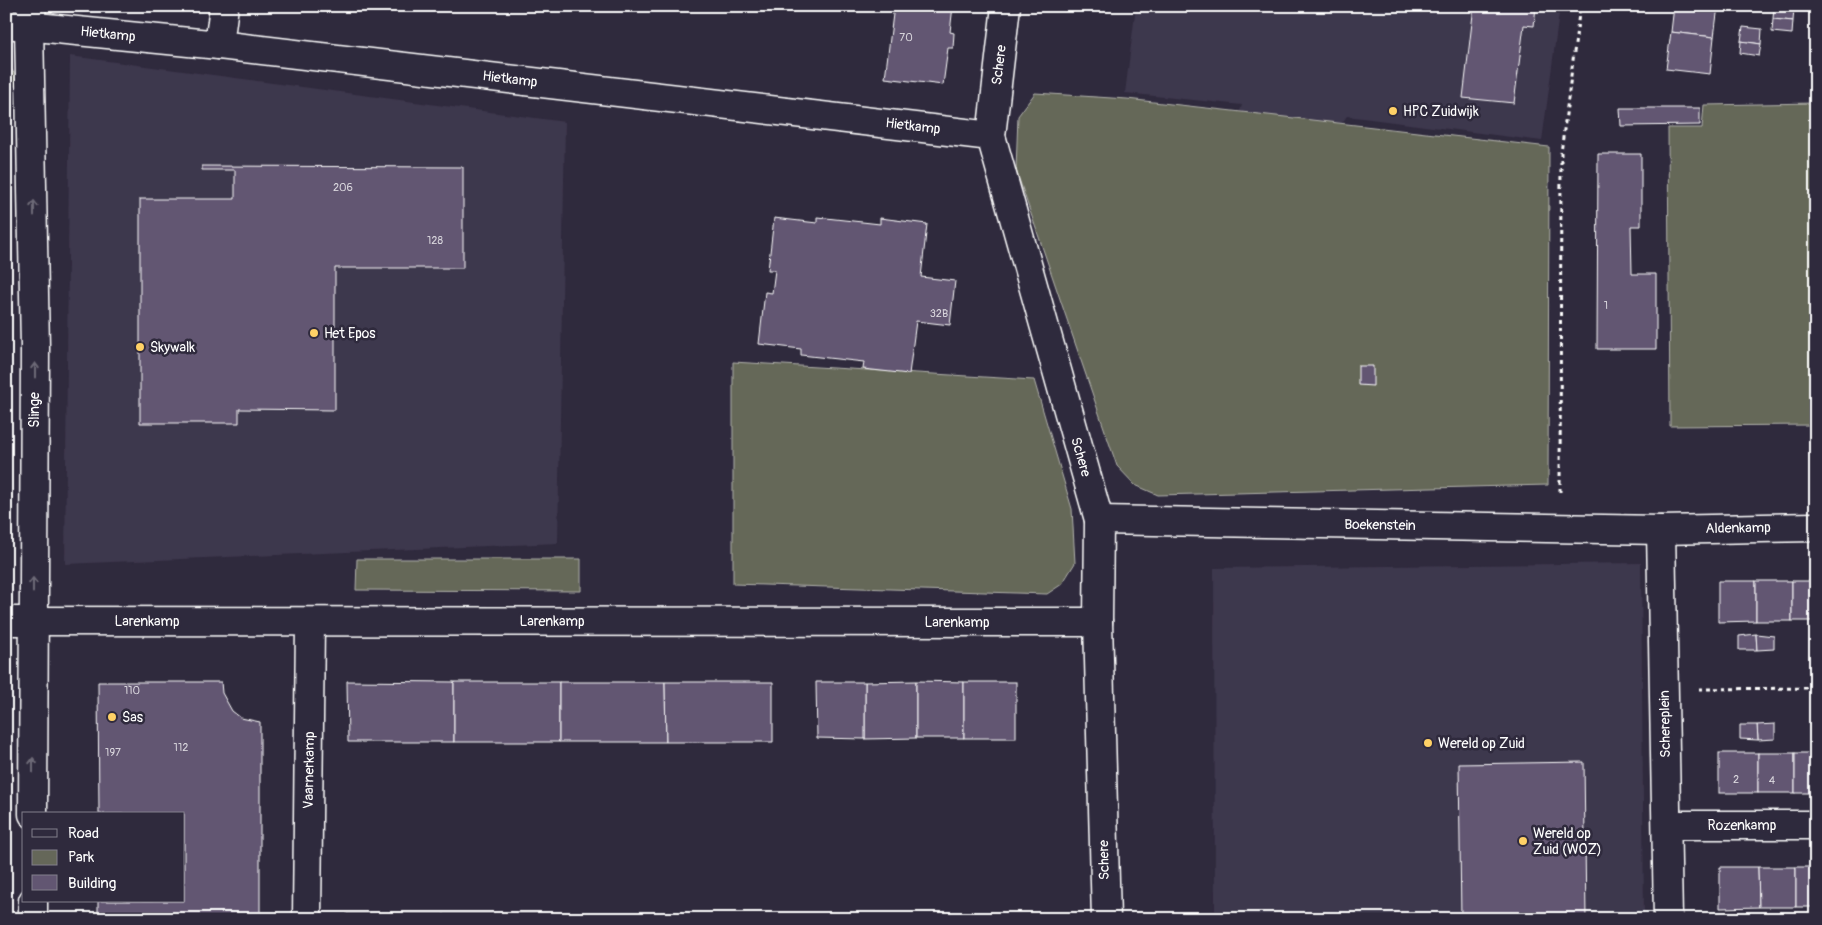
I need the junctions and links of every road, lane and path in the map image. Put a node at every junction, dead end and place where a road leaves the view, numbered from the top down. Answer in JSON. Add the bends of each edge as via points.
{"nodes":[{"id":1,"x":224,"y":6,"type":"edge"},
{"id":2,"x":1006,"y":6,"type":"edge"},
{"id":3,"x":1580,"y":6,"type":"edge"},
{"id":4,"x":22,"y":19,"type":"edge"},
{"id":5,"x":219,"y":46,"type":"junction"},
{"id":6,"x":991,"y":136,"type":"junction"},
{"id":7,"x":1099,"y":520,"type":"junction"},
{"id":8,"x":1816,"y":527,"type":"edge"},
{"id":9,"x":1560,"y":528,"type":"junction"},
{"id":10,"x":1661,"y":530,"type":"junction"},
{"id":11,"x":19,"y":621,"type":"edge"},
{"id":12,"x":310,"y":622,"type":"junction"},
{"id":13,"x":1098,"y":622,"type":"junction"},
{"id":14,"x":1816,"y":688,"type":"edge"},
{"id":15,"x":1664,"y":689,"type":"junction"},
{"id":16,"x":33,"y":812,"type":"edge"},
{"id":17,"x":1668,"y":825,"type":"junction"},
{"id":18,"x":1816,"y":825,"type":"edge"},
{"id":19,"x":33,"y":902,"type":"edge"},
{"id":20,"x":33,"y":919,"type":"edge"},
{"id":21,"x":307,"y":919,"type":"edge"},
{"id":22,"x":1106,"y":919,"type":"edge"},
{"id":23,"x":1668,"y":919,"type":"edge"}],
"edges":[{"from":1,"to":5,"type":"street"},
{"from":2,"to":6,"type":"street","name":"Schere"},
{"from":3,"to":9,"type":"path","via":[[1561,152]]},
{"from":4,"to":5,"type":"street","name":"Hietkamp"},
{"from":11,"to":4,"type":"street","name":"Slinge","one_way":true,"via":[[35,348]]},
{"from":5,"to":6,"type":"street","name":"Hietkamp"},
{"from":6,"to":7,"type":"street","name":"Schere"},
{"from":7,"to":9,"type":"street","name":"Boekenstein"},
{"from":7,"to":13,"type":"street","name":"Schere"},
{"from":8,"to":10,"type":"street","name":"Aldenkamp"},
{"from":9,"to":10,"type":"street","name":"Boekenstein"},
{"from":10,"to":15,"type":"street","name":"Schereplein"},
{"from":11,"to":12,"type":"street","name":"Larenkamp"},
{"from":16,"to":11,"type":"street","name":"Slinge","one_way":true},
{"from":12,"to":13,"type":"street","name":"Larenkamp"},
{"from":12,"to":21,"type":"street","name":"Vaarnerkamp"},
{"from":13,"to":22,"type":"street","name":"Schere"},
{"from":14,"to":15,"type":"path"},
{"from":15,"to":17,"type":"street","name":"Schereplein"},
{"from":17,"to":18,"type":"street","name":"Rozenkamp"},
{"from":17,"to":23,"type":"street","name":"Schereplein"},
{"from":19,"to":20,"type":"street"}]}
